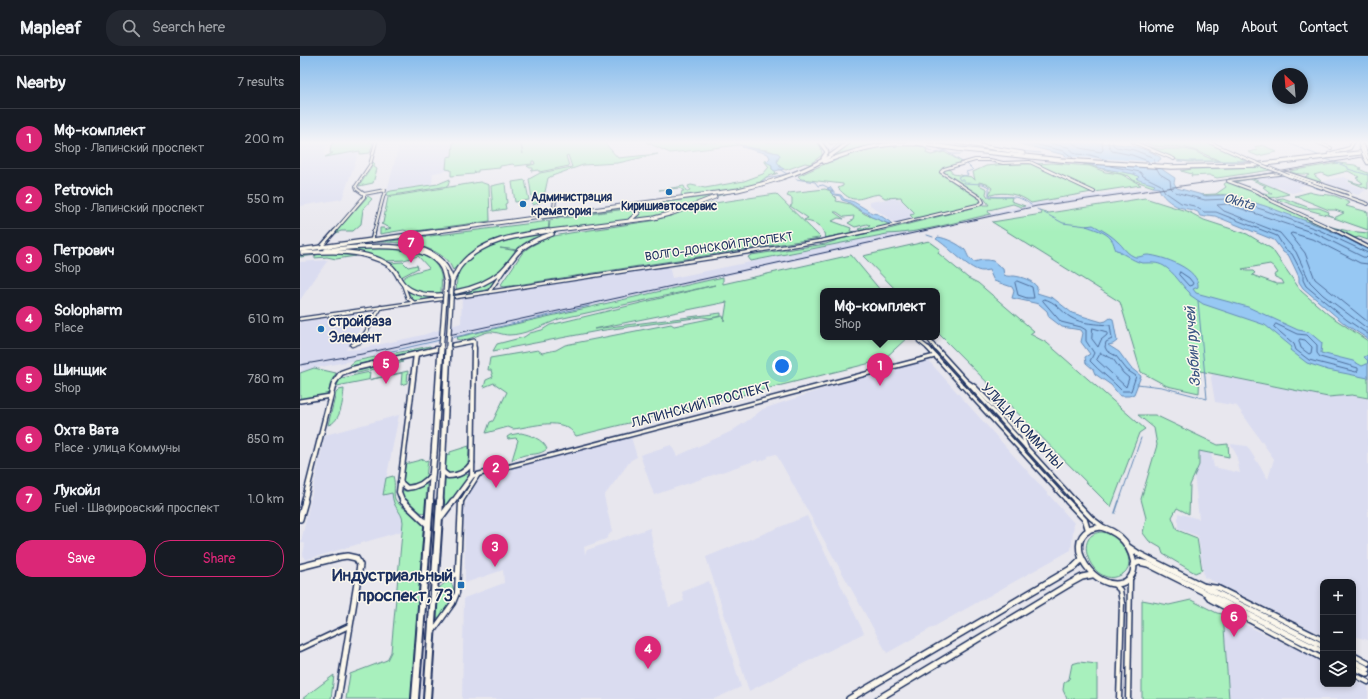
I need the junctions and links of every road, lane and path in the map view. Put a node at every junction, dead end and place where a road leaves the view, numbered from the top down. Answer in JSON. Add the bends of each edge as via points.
{"nodes":[{"id":1,"x":365,"y":172,"type":"edge"},
{"id":2,"x":797,"y":172,"type":"edge"},
{"id":3,"x":803,"y":172,"type":"edge"},
{"id":4,"x":942,"y":172,"type":"edge"},
{"id":5,"x":1051,"y":172,"type":"edge"},
{"id":6,"x":1279,"y":172,"type":"edge"},
{"id":7,"x":1287,"y":172,"type":"edge"},
{"id":8,"x":1287,"y":172,"type":"edge"},
{"id":9,"x":1094,"y":192,"type":"dead end"},
{"id":10,"x":364,"y":194,"type":"junction"},
{"id":11,"x":1349,"y":197,"type":"junction"},
{"id":12,"x":555,"y":200,"type":"dead end"},
{"id":13,"x":1368,"y":204,"type":"edge"},
{"id":14,"x":620,"y":207,"type":"junction"},
{"id":15,"x":552,"y":216,"type":"junction"},
{"id":16,"x":613,"y":224,"type":"junction"},
{"id":17,"x":586,"y":228,"type":"junction"},
{"id":18,"x":372,"y":240,"type":"junction"},
{"id":19,"x":327,"y":247,"type":"junction"},
{"id":20,"x":1368,"y":247,"type":"edge"},
{"id":21,"x":320,"y":248,"type":"junction"},
{"id":22,"x":301,"y":252,"type":"edge"},
{"id":23,"x":506,"y":267,"type":"junction"},
{"id":24,"x":452,"y":281,"type":"junction"},
{"id":25,"x":403,"y":284,"type":"junction"},
{"id":26,"x":489,"y":292,"type":"junction"},
{"id":27,"x":456,"y":294,"type":"joint"},
{"id":28,"x":441,"y":297,"type":"joint"},
{"id":29,"x":408,"y":298,"type":"junction"},
{"id":30,"x":415,"y":303,"type":"junction"},
{"id":31,"x":399,"y":305,"type":"junction"},
{"id":32,"x":381,"y":307,"type":"junction"},
{"id":33,"x":300,"y":319,"type":"edge"},
{"id":34,"x":360,"y":340,"type":"dead end"},
{"id":35,"x":918,"y":340,"type":"edge"},
{"id":36,"x":929,"y":340,"type":"edge"},
{"id":37,"x":453,"y":345,"type":"dead end"},
{"id":38,"x":437,"y":349,"type":"dead end"},
{"id":39,"x":416,"y":354,"type":"junction"},
{"id":40,"x":935,"y":356,"type":"junction"},
{"id":41,"x":330,"y":396,"type":"junction"},
{"id":42,"x":300,"y":401,"type":"edge"},
{"id":43,"x":473,"y":462,"type":"junction"},
{"id":44,"x":442,"y":470,"type":"junction"},
{"id":45,"x":432,"y":473,"type":"junction"},
{"id":46,"x":478,"y":475,"type":"junction"},
{"id":47,"x":472,"y":476,"type":"junction"},
{"id":48,"x":400,"y":482,"type":"junction"},
{"id":49,"x":301,"y":512,"type":"edge"},
{"id":50,"x":300,"y":519,"type":"edge"},
{"id":51,"x":438,"y":524,"type":"junction"},
{"id":52,"x":428,"y":526,"type":"junction"},
{"id":53,"x":1104,"y":528,"type":"junction"},
{"id":54,"x":1088,"y":530,"type":"junction"},
{"id":55,"x":1130,"y":548,"type":"junction"},
{"id":56,"x":1082,"y":559,"type":"junction"},
{"id":57,"x":1133,"y":565,"type":"junction"},
{"id":58,"x":300,"y":567,"type":"edge"},
{"id":59,"x":457,"y":574,"type":"junction"},
{"id":60,"x":1092,"y":575,"type":"junction"},
{"id":61,"x":1130,"y":578,"type":"junction"},
{"id":62,"x":434,"y":582,"type":"junction"},
{"id":63,"x":1114,"y":584,"type":"junction"},
{"id":64,"x":1204,"y":588,"type":"junction"},
{"id":65,"x":350,"y":626,"type":"junction"},
{"id":66,"x":431,"y":633,"type":"junction"},
{"id":67,"x":1320,"y":639,"type":"edge"},
{"id":68,"x":1320,"y":645,"type":"edge"},
{"id":69,"x":300,"y":649,"type":"edge"},
{"id":70,"x":1321,"y":651,"type":"edge"},
{"id":71,"x":1320,"y":657,"type":"edge"},
{"id":72,"x":1356,"y":657,"type":"edge"},
{"id":73,"x":1356,"y":663,"type":"edge"},
{"id":74,"x":1368,"y":663,"type":"edge"},
{"id":75,"x":1356,"y":668,"type":"edge"},
{"id":76,"x":1368,"y":669,"type":"edge"},
{"id":77,"x":1368,"y":674,"type":"edge"},
{"id":78,"x":1356,"y":676,"type":"edge"},
{"id":79,"x":1368,"y":682,"type":"edge"},
{"id":80,"x":338,"y":699,"type":"edge"},
{"id":81,"x":415,"y":699,"type":"edge"},
{"id":82,"x":427,"y":699,"type":"edge"},
{"id":83,"x":849,"y":699,"type":"edge"},
{"id":84,"x":878,"y":699,"type":"edge"},
{"id":85,"x":1119,"y":699,"type":"edge"},
{"id":86,"x":1128,"y":699,"type":"edge"}],
"edges":[{"from":1,"to":10,"type":"street","via":[[356,186]]},
{"from":2,"to":14,"type":"main road","via":[[737,190]]},
{"from":3,"to":16,"type":"main road","via":[[708,199],[668,215]]},
{"from":4,"to":26,"type":"street","name":"ВОЛГО-ДОНСКОЙ ПРОСПЕКТ","via":[[980,197],[982,203],[821,241]]},
{"from":5,"to":9,"type":"street","name":"ВОЛГО-ДОНСКОЙ ПРОСПЕКТ"},
{"from":6,"to":11,"type":"street","bridge":true},
{"from":7,"to":11,"type":"street","via":[[1348,193]]},
{"from":8,"to":20,"type":"street","via":[[1228,181],[1258,192]]},
{"from":10,"to":18,"type":"street","via":[[385,190]]},
{"from":10,"to":21,"type":"street","via":[[363,199]]},
{"from":11,"to":13,"type":"street"},
{"from":12,"to":15,"type":"street"},
{"from":14,"to":15,"type":"main road"},
{"from":14,"to":16,"type":"main road","via":[[635,209],[638,215],[631,220]]},
{"from":15,"to":18,"type":"main road"},
{"from":16,"to":17,"type":"main road"},
{"from":17,"to":23,"type":"main road","via":[[554,234],[531,242],[518,252]]},
{"from":17,"to":24,"type":"main road","via":[[518,236],[488,246],[471,254],[457,269]]},
{"from":18,"to":19,"type":"main road"},
{"from":19,"to":21,"type":"main road"},
{"from":19,"to":24,"type":"main road","via":[[388,243],[423,249],[445,262]]},
{"from":21,"to":22,"type":"main road"},
{"from":22,"to":25,"type":"main road","via":[[355,254],[381,261],[394,269]]},
{"from":22,"to":45,"type":"main road","bridge":true,"via":[[362,246],[405,248],[424,253],[443,269],[446,283]]},
{"from":23,"to":26,"type":"street"},
{"from":23,"to":27,"type":"main road","via":[[488,281]]},
{"from":24,"to":44,"type":"main road","bridge":true},
{"from":25,"to":28,"type":"main road","via":[[417,293]]},
{"from":25,"to":29,"type":"street"},
{"from":26,"to":27,"type":"street","name":"ВОЛГО-ДОНСКОЙ ПРОСПЕКТ"},
{"from":28,"to":30,"type":"street"},
{"from":29,"to":30,"type":"street"},
{"from":29,"to":31,"type":"street"},
{"from":30,"to":31,"type":"street"},
{"from":31,"to":32,"type":"street"},
{"from":32,"to":33,"type":"street"},
{"from":32,"to":34,"type":"street"},
{"from":35,"to":40,"type":"street","name":"УЛИЦА КОММУНЫ"},
{"from":36,"to":53,"type":"street","name":"УЛИЦА КОММУНЫ","via":[[1091,518]]},
{"from":37,"to":43,"type":"street","via":[[474,340]]},
{"from":38,"to":39,"type":"street"},
{"from":39,"to":41,"type":"street","via":[[348,370],[338,376]]},
{"from":39,"to":48,"type":"street"},
{"from":40,"to":46,"type":"street","name":"ЛАПИНСКИЙ ПРОСПЕКТ"},
{"from":40,"to":54,"type":"street","name":"УЛИЦА КОММУНЫ","via":[[1085,520]]},
{"from":41,"to":42,"type":"street"},
{"from":41,"to":49,"type":"street"},
{"from":43,"to":44,"type":"street","via":[[458,475],[448,476]]},
{"from":43,"to":47,"type":"street"},
{"from":44,"to":51,"type":"main road"},
{"from":45,"to":48,"type":"street","via":[[418,487],[407,488]]},
{"from":45,"to":52,"type":"main road"},
{"from":46,"to":47,"type":"street","name":"ЛАПИНСКИЙ ПРОСПЕКТ"},
{"from":46,"to":59,"type":"street","via":[[461,499]]},
{"from":47,"to":51,"type":"street","via":[[444,512]]},
{"from":48,"to":52,"type":"street","via":[[400,498],[424,519]]},
{"from":49,"to":50,"type":"street"},
{"from":51,"to":62,"type":"main road"},
{"from":52,"to":81,"type":"main road"},
{"from":53,"to":54,"type":"street"},
{"from":53,"to":55,"type":"street","via":[[1118,534]]},
{"from":54,"to":56,"type":"street","via":[[1081,541]]},
{"from":55,"to":57,"type":"street"},
{"from":55,"to":64,"type":"street"},
{"from":56,"to":60,"type":"street"},
{"from":56,"to":83,"type":"street","via":[[1074,567]]},
{"from":57,"to":61,"type":"street"},
{"from":57,"to":64,"type":"street","via":[[1139,562],[1148,564]]},
{"from":58,"to":65,"type":"street","via":[[347,556],[356,558],[360,565]]},
{"from":59,"to":62,"type":"street"},
{"from":59,"to":66,"type":"street","via":[[456,598]]},
{"from":60,"to":63,"type":"street","via":[[1106,583]]},
{"from":60,"to":84,"type":"street","via":[[1071,583]]},
{"from":61,"to":63,"type":"street"},
{"from":61,"to":86,"type":"street"},
{"from":62,"to":66,"type":"main road"},
{"from":63,"to":85,"type":"street","via":[[1120,590],[1122,603]]},
{"from":64,"to":67,"type":"street","via":[[1218,588]]},
{"from":64,"to":68,"type":"street"},
{"from":64,"to":70,"type":"street"},
{"from":64,"to":71,"type":"street","via":[[1211,600]]},
{"from":65,"to":69,"type":"street"},
{"from":65,"to":80,"type":"street"},
{"from":66,"to":82,"type":"main road"},
{"from":72,"to":74,"type":"street"},
{"from":73,"to":76,"type":"street"},
{"from":75,"to":77,"type":"street"},
{"from":78,"to":79,"type":"street"}]}
